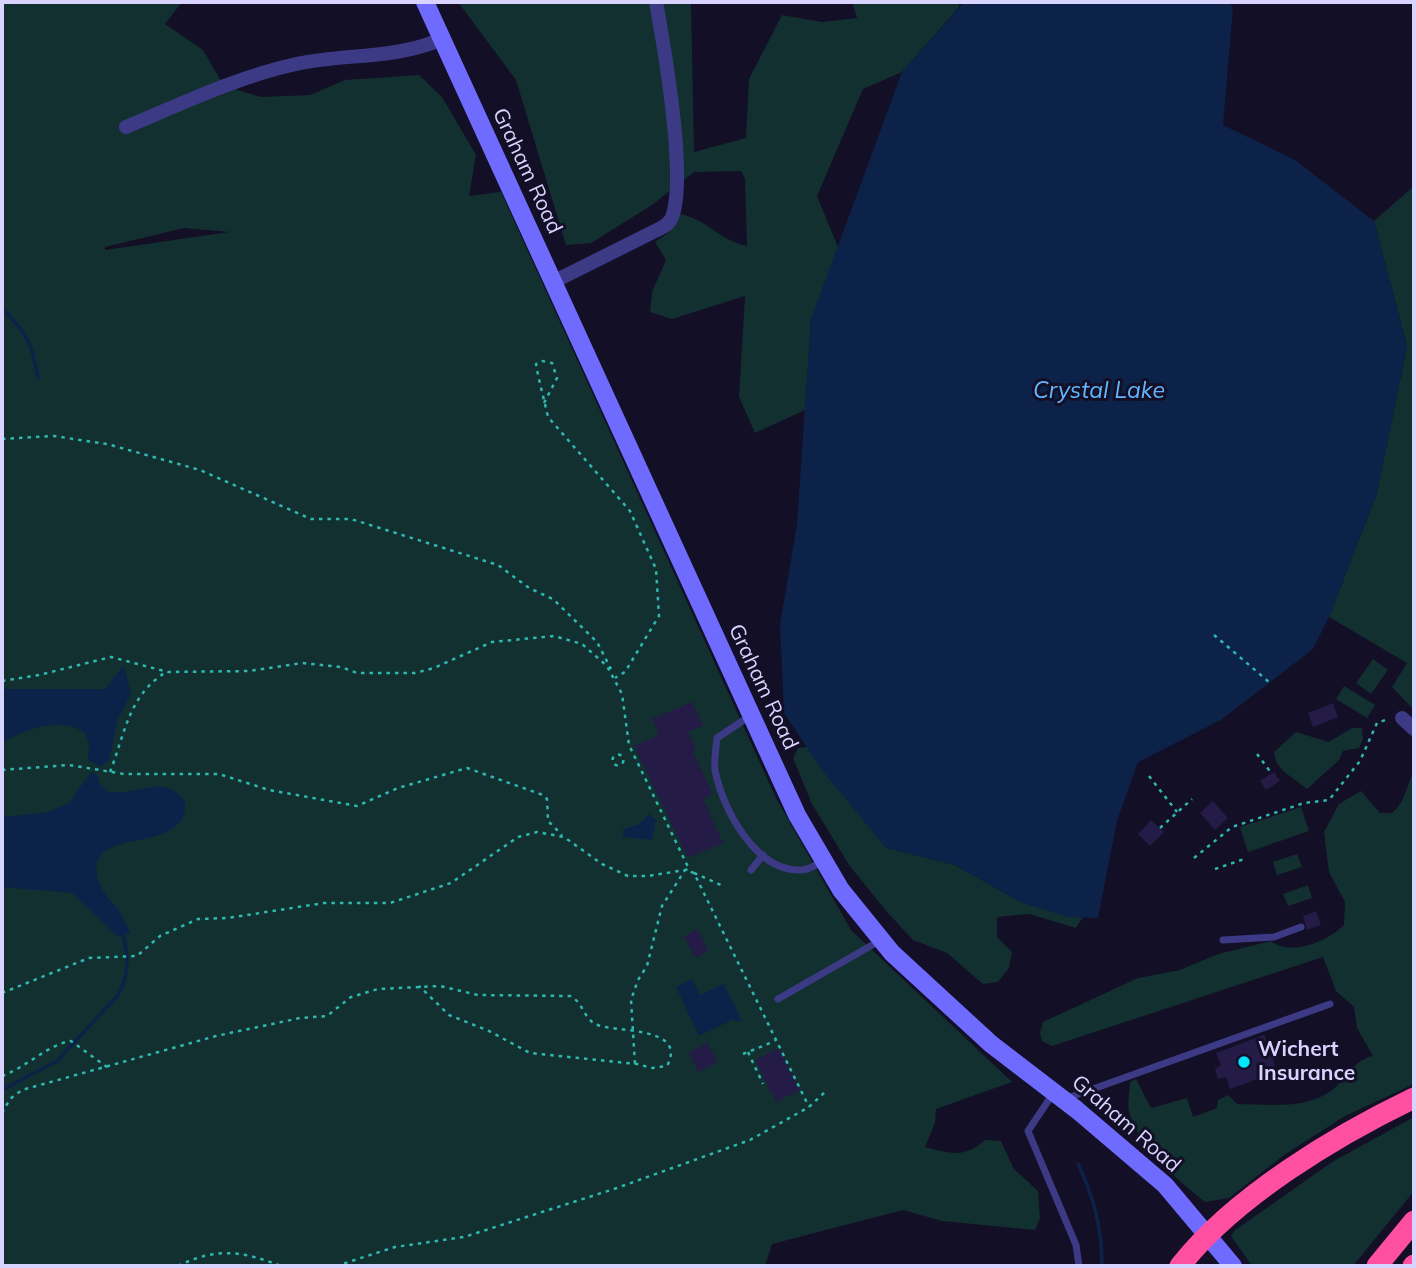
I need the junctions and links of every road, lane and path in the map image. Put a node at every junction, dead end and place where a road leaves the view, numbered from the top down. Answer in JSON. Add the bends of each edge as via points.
{"nodes":[{"id":1,"x":425,"y":2,"type":"edge"},
{"id":2,"x":656,"y":2,"type":"edge"},
{"id":3,"x":442,"y":39,"type":"junction"},
{"id":4,"x":125,"y":127,"type":"dead end"},
{"id":5,"x":553,"y":282,"type":"junction"},
{"id":6,"x":544,"y":403,"type":"junction"},
{"id":7,"x":2,"y":439,"type":"edge"},
{"id":8,"x":1214,"y":635,"type":"dead end"},
{"id":9,"x":166,"y":672,"type":"junction"},
{"id":10,"x":615,"y":679,"type":"junction"},
{"id":11,"x":2,"y":681,"type":"edge"},
{"id":12,"x":1269,"y":682,"type":"dead end"},
{"id":13,"x":751,"y":715,"type":"junction"},
{"id":14,"x":1402,"y":719,"type":"joint"},
{"id":15,"x":1414,"y":729,"type":"edge"},
{"id":16,"x":1257,"y":754,"type":"dead end"},
{"id":17,"x":2,"y":770,"type":"edge"},
{"id":18,"x":110,"y":772,"type":"junction"},
{"id":19,"x":1272,"y":774,"type":"dead end"},
{"id":20,"x":1149,"y":776,"type":"dead end"},
{"id":21,"x":1192,"y":799,"type":"dead end"},
{"id":22,"x":1177,"y":812,"type":"junction"},
{"id":23,"x":1160,"y":828,"type":"dead end"},
{"id":24,"x":565,"y":837,"type":"junction"},
{"id":25,"x":763,"y":855,"type":"junction"},
{"id":26,"x":1194,"y":858,"type":"dead end"},
{"id":27,"x":1247,"y":858,"type":"dead end"},
{"id":28,"x":824,"y":861,"type":"junction"},
{"id":29,"x":1214,"y":869,"type":"dead end"},
{"id":30,"x":685,"y":870,"type":"junction"},
{"id":31,"x":751,"y":870,"type":"dead end"},
{"id":32,"x":694,"y":873,"type":"junction"},
{"id":33,"x":721,"y":885,"type":"dead end"},
{"id":34,"x":1301,"y":927,"type":"dead end"},
{"id":35,"x":881,"y":940,"type":"junction"},
{"id":36,"x":1223,"y":940,"type":"dead end"},
{"id":37,"x":419,"y":986,"type":"junction"},
{"id":38,"x":2,"y":993,"type":"edge"},
{"id":39,"x":778,"y":999,"type":"dead end"},
{"id":40,"x":1330,"y":1004,"type":"dead end"},
{"id":41,"x":631,"y":1029,"type":"junction"},
{"id":42,"x":776,"y":1040,"type":"junction"},
{"id":43,"x":748,"y":1052,"type":"junction"},
{"id":44,"x":743,"y":1054,"type":"dead end"},
{"id":45,"x":635,"y":1064,"type":"junction"},
{"id":46,"x":109,"y":1067,"type":"junction"},
{"id":47,"x":2,"y":1076,"type":"edge"},
{"id":48,"x":763,"y":1084,"type":"dead end"},
{"id":49,"x":825,"y":1092,"type":"dead end"},
{"id":50,"x":1059,"y":1096,"type":"junction"},
{"id":51,"x":1414,"y":1098,"type":"edge"},
{"id":52,"x":810,"y":1107,"type":"junction"},
{"id":53,"x":2,"y":1112,"type":"edge"},
{"id":54,"x":1414,"y":1221,"type":"edge"},
{"id":55,"x":1208,"y":1234,"type":"junction"},
{"id":56,"x":178,"y":1266,"type":"edge"},
{"id":57,"x":281,"y":1266,"type":"edge"},
{"id":58,"x":336,"y":1266,"type":"edge"},
{"id":59,"x":1079,"y":1266,"type":"edge"},
{"id":60,"x":1180,"y":1266,"type":"edge"},
{"id":61,"x":1233,"y":1266,"type":"edge"},
{"id":62,"x":1377,"y":1266,"type":"edge"}],
"edges":[{"from":1,"to":3,"type":"main road","name":"Graham Road"},
{"from":2,"to":5,"type":"street","via":[[669,72],[675,158],[673,216],[661,229]]},
{"from":3,"to":4,"type":"street","via":[[394,55],[327,58],[278,68]]},
{"from":3,"to":5,"type":"main road","name":"Graham Road"},
{"from":5,"to":13,"type":"main road","name":"Graham Road"},
{"from":6,"to":6,"type":"path","via":[[536,364],[542,361],[552,363],[557,378]]},
{"from":6,"to":10,"type":"path","via":[[552,423],[630,511],[656,569],[659,616],[625,672]]},
{"from":7,"to":10,"type":"path","via":[[39,435],[98,441],[200,470],[311,519],[351,519],[498,565],[553,599],[593,637]]},
{"from":8,"to":12,"type":"path"},
{"from":9,"to":10,"type":"path","via":[[249,671],[302,663],[357,673],[415,673],[492,642],[554,636],[595,653]]},
{"from":9,"to":11,"type":"path","via":[[111,657]]},
{"from":9,"to":18,"type":"path","via":[[134,703]]},
{"from":10,"to":30,"type":"path","via":[[629,745],[689,869]]},
{"from":13,"to":25,"type":"lane","via":[[717,738],[715,769],[729,811],[754,850]]},
{"from":13,"to":28,"type":"main road","name":"Graham Road","via":[[797,816]]},
{"from":14,"to":15,"type":"street"},
{"from":14,"to":26,"type":"path","via":[[1377,723],[1360,761],[1329,800],[1304,803],[1232,827]]},
{"from":16,"to":19,"type":"path"},
{"from":17,"to":18,"type":"path","via":[[69,765]]},
{"from":18,"to":24,"type":"path","via":[[219,774],[269,790],[357,806],[398,788],[467,768],[543,794],[548,821]]},
{"from":20,"to":22,"type":"path"},
{"from":21,"to":22,"type":"path"},
{"from":22,"to":23,"type":"path"},
{"from":24,"to":30,"type":"path","via":[[628,876]]},
{"from":24,"to":38,"type":"path","via":[[537,832],[518,836],[452,883],[382,905],[324,903],[198,919],[159,936],[135,956],[89,958]]},
{"from":25,"to":28,"type":"lane","via":[[780,866],[803,871]]},
{"from":25,"to":31,"type":"lane"},
{"from":27,"to":29,"type":"path"},
{"from":28,"to":35,"type":"main road","name":"Graham Road"},
{"from":30,"to":32,"type":"path"},
{"from":30,"to":41,"type":"path","via":[[662,906],[647,966],[631,1000]]},
{"from":32,"to":33,"type":"path"},
{"from":32,"to":42,"type":"path"},
{"from":34,"to":36,"type":"lane","via":[[1274,937]]},
{"from":35,"to":39,"type":"lane"},
{"from":35,"to":50,"type":"main road","name":"Graham Road","via":[[970,1025]]},
{"from":37,"to":41,"type":"path","via":[[490,996],[563,995],[576,999],[592,1023]]},
{"from":37,"to":45,"type":"path","via":[[449,1015],[530,1053]]},
{"from":37,"to":46,"type":"path","via":[[366,992],[351,997],[327,1016],[300,1017],[216,1036]]},
{"from":40,"to":50,"type":"lane"},
{"from":41,"to":45,"type":"path"},
{"from":41,"to":45,"type":"path","via":[[664,1042],[671,1055],[667,1066],[661,1068]]},
{"from":42,"to":43,"type":"path"},
{"from":42,"to":52,"type":"path"},
{"from":43,"to":44,"type":"path"},
{"from":43,"to":48,"type":"path"},
{"from":46,"to":47,"type":"path","via":[[71,1041]]},
{"from":46,"to":53,"type":"path","via":[[22,1090]]},
{"from":49,"to":52,"type":"path"},
{"from":50,"to":55,"type":"main road","name":"Graham Road","via":[[1165,1185]]},
{"from":50,"to":59,"type":"lane","via":[[1028,1131],[1076,1245]]},
{"from":51,"to":55,"type":"highway","via":[[1300,1163]]},
{"from":52,"to":58,"type":"path","via":[[750,1140],[614,1189],[464,1237],[395,1247]]},
{"from":54,"to":62,"type":"highway"},
{"from":55,"to":60,"type":"highway"},
{"from":55,"to":61,"type":"main road","name":"Graham Road"},
{"from":56,"to":57,"type":"path","via":[[223,1251],[252,1254]]}]}
